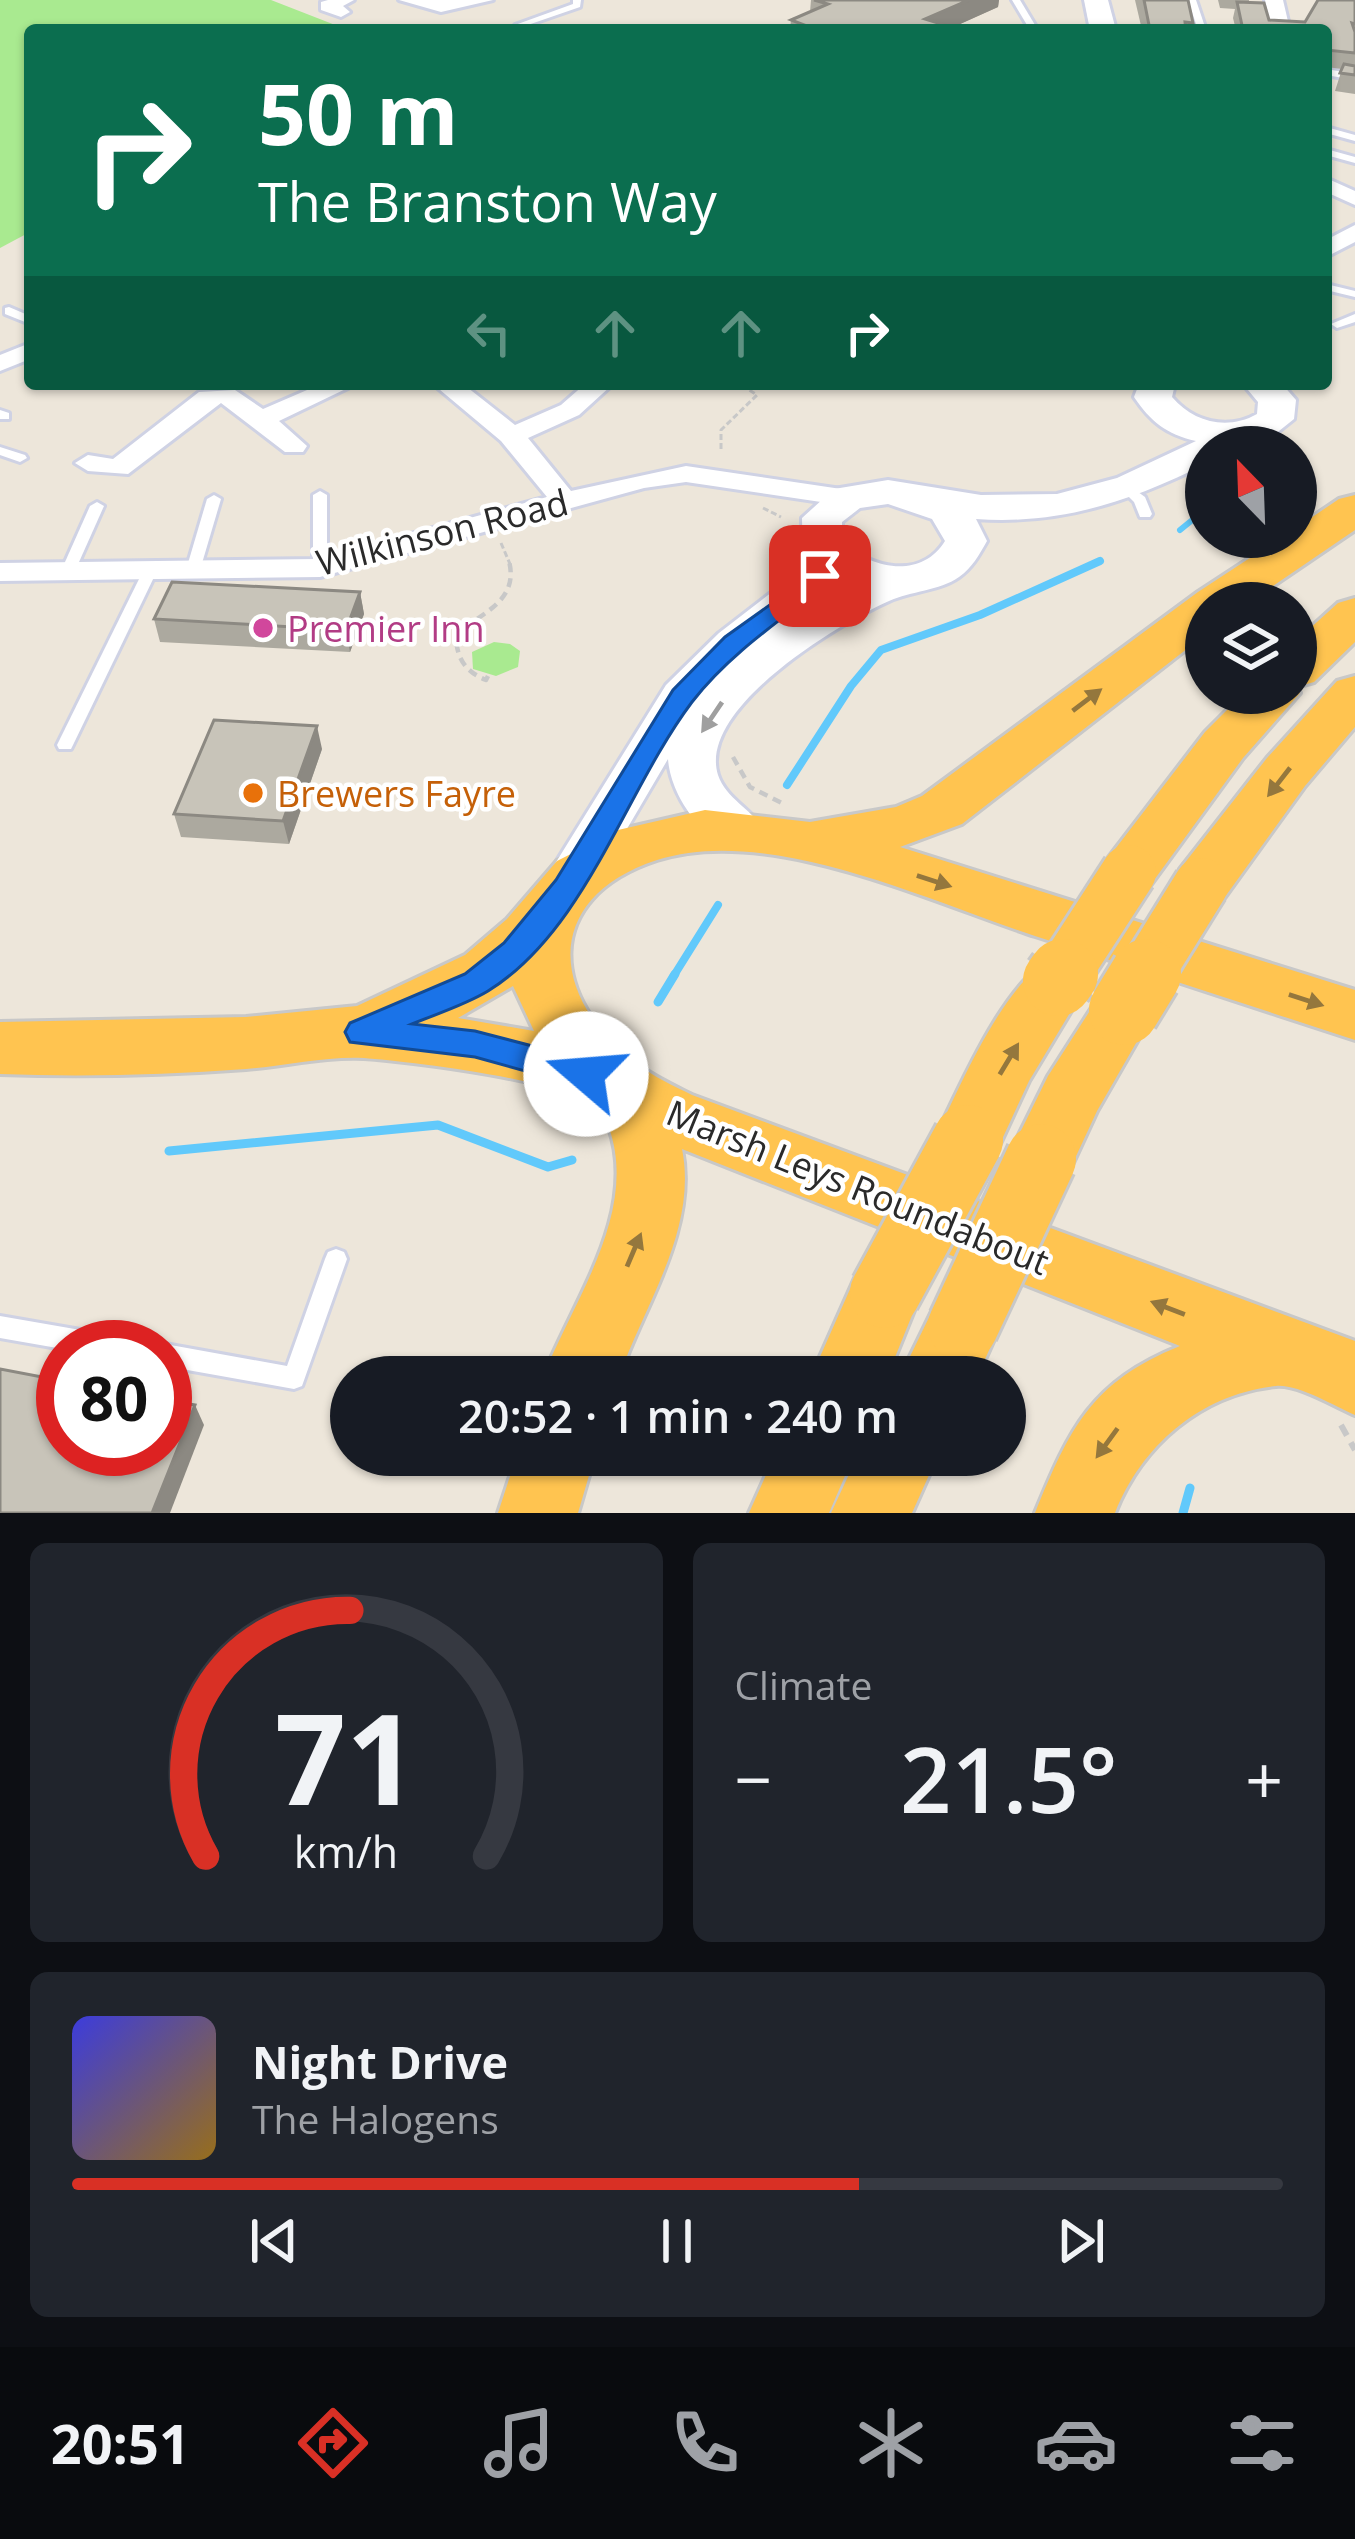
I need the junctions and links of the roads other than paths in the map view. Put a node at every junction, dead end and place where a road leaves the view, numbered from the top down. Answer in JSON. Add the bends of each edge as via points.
{"nodes":[{"id":1,"x":408,"y":0,"type":"edge"},
{"id":2,"x":484,"y":0,"type":"edge"},
{"id":3,"x":578,"y":0,"type":"edge"},
{"id":4,"x":455,"y":7,"type":"junction"},
{"id":5,"x":435,"y":24,"type":"edge"},
{"id":6,"x":523,"y":24,"type":"edge"},
{"id":7,"x":9,"y":311,"type":"dead end"},
{"id":8,"x":24,"y":317,"type":"edge"},
{"id":9,"x":1355,"y":318,"type":"edge"},
{"id":10,"x":1337,"y":324,"type":"dead end"},
{"id":11,"x":329,"y":390,"type":"edge"},
{"id":12,"x":456,"y":390,"type":"edge"},
{"id":13,"x":593,"y":390,"type":"edge"},
{"id":14,"x":1268,"y":390,"type":"edge"},
{"id":15,"x":1157,"y":393,"type":"edge"},
{"id":16,"x":261,"y":419,"type":"junction"},
{"id":17,"x":1204,"y":426,"type":"edge"},
{"id":18,"x":1266,"y":426,"type":"edge"},
{"id":19,"x":511,"y":436,"type":"junction"},
{"id":20,"x":1185,"y":445,"type":"edge"},
{"id":21,"x":294,"y":446,"type":"dead end"},
{"id":22,"x":0,"y":451,"type":"edge"},
{"id":23,"x":20,"y":458,"type":"dead end"},
{"id":24,"x":88,"y":463,"type":"dead end"},
{"id":25,"x":1185,"y":463,"type":"edge"},
{"id":26,"x":737,"y":479,"type":"junction"},
{"id":27,"x":320,"y":495,"type":"dead end"},
{"id":28,"x":848,"y":498,"type":"junction"},
{"id":29,"x":214,"y":499,"type":"dead end"},
{"id":30,"x":930,"y":500,"type":"junction"},
{"id":31,"x":564,"y":501,"type":"junction"},
{"id":32,"x":98,"y":506,"type":"dead end"},
{"id":33,"x":1355,"y":509,"type":"edge"},
{"id":34,"x":1020,"y":511,"type":"junction"},
{"id":35,"x":807,"y":532,"type":"junction"},
{"id":36,"x":965,"y":541,"type":"junction"},
{"id":37,"x":320,"y":568,"type":"junction"},
{"id":38,"x":193,"y":570,"type":"junction"},
{"id":39,"x":68,"y":571,"type":"junction"},
{"id":40,"x":149,"y":571,"type":"junction"},
{"id":41,"x":0,"y":572,"type":"edge"},
{"id":42,"x":905,"y":579,"type":"junction"},
{"id":43,"x":1246,"y":582,"type":"edge"},
{"id":44,"x":1355,"y":614,"type":"edge"},
{"id":45,"x":1185,"y":626,"type":"edge"},
{"id":46,"x":1317,"y":650,"type":"edge"},
{"id":47,"x":1355,"y":693,"type":"edge"},
{"id":48,"x":1254,"y":714,"type":"edge"},
{"id":49,"x":65,"y":746,"type":"dead end"},
{"id":50,"x":764,"y":836,"type":"junction"},
{"id":51,"x":559,"y":896,"type":"junction"},
{"id":52,"x":1355,"y":1015,"type":"edge"},
{"id":53,"x":362,"y":1032,"type":"junction"},
{"id":54,"x":0,"y":1048,"type":"edge"},
{"id":55,"x":618,"y":1086,"type":"junction"},
{"id":56,"x":336,"y":1259,"type":"dead end"},
{"id":57,"x":0,"y":1327,"type":"edge"},
{"id":58,"x":36,"y":1333,"type":"edge"},
{"id":59,"x":1278,"y":1350,"type":"junction"},
{"id":60,"x":950,"y":1351,"type":"edge"},
{"id":61,"x":589,"y":1356,"type":"edge"},
{"id":62,"x":857,"y":1356,"type":"edge"},
{"id":63,"x":192,"y":1360,"type":"edge"},
{"id":64,"x":1355,"y":1378,"type":"edge"},
{"id":65,"x":549,"y":1476,"type":"edge"},
{"id":66,"x":805,"y":1476,"type":"edge"},
{"id":67,"x":889,"y":1476,"type":"edge"},
{"id":68,"x":538,"y":1513,"type":"edge"},
{"id":69,"x":790,"y":1513,"type":"edge"},
{"id":70,"x":872,"y":1513,"type":"edge"},
{"id":71,"x":1076,"y":1513,"type":"edge"}],
"edges":[{"from":1,"to":4,"type":"street"},
{"from":2,"to":4,"type":"street"},
{"from":3,"to":6,"type":"lane"},
{"from":4,"to":5,"type":"street","via":[[457,15]]},
{"from":7,"to":8,"type":"lane"},
{"from":9,"to":10,"type":"lane"},
{"from":11,"to":16,"type":"street"},
{"from":12,"to":19,"type":"street"},
{"from":13,"to":19,"type":"street","via":[[570,410]]},
{"from":14,"to":18,"type":"main road","via":[[1280,410]]},
{"from":15,"to":17,"type":"main road"},
{"from":15,"to":20,"type":"main road"},
{"from":16,"to":21,"type":"street"},
{"from":16,"to":24,"type":"street","via":[[226,395],[208,397],[131,472]]},
{"from":19,"to":31,"type":"street"},
{"from":22,"to":23,"type":"lane"},
{"from":25,"to":34,"type":"main road","via":[[1136,501]]},
{"from":26,"to":28,"type":"street","name":"Wilkinson Road"},
{"from":26,"to":31,"type":"street","name":"Wilkinson Road","via":[[686,474]]},
{"from":26,"to":35,"type":"street","name":"Wilkinson Road"},
{"from":27,"to":37,"type":"lane"},
{"from":28,"to":30,"type":"main road","via":[[888,492]]},
{"from":28,"to":35,"type":"main road"},
{"from":29,"to":38,"type":"lane"},
{"from":30,"to":34,"type":"main road"},
{"from":30,"to":36,"type":"main road","via":[[956,518]]},
{"from":31,"to":37,"type":"street","name":"Wilkinson Road"},
{"from":32,"to":39,"type":"lane"},
{"from":33,"to":43,"type":"highway"},
{"from":34,"to":36,"type":"main road"},
{"from":35,"to":42,"type":"main road","via":[[857,572]]},
{"from":35,"to":51,"type":"main road","via":[[824,568],[812,586],[734,643],[682,696]]},
{"from":36,"to":42,"type":"main road","via":[[948,567]]},
{"from":37,"to":38,"type":"street","name":"Wilkinson Road"},
{"from":38,"to":40,"type":"street","name":"Wilkinson Road"},
{"from":39,"to":40,"type":"street","name":"Wilkinson Road"},
{"from":39,"to":41,"type":"street","name":"Wilkinson Road"},
{"from":40,"to":49,"type":"lane"},
{"from":42,"to":50,"type":"main road","one_way":true,"via":[[797,630],[708,719],[692,757],[696,782],[716,810]]},
{"from":44,"to":46,"type":"highway"},
{"from":50,"to":45,"type":"highway","one_way":true,"via":[[879,832],[942,810]]},
{"from":47,"to":60,"type":"highway","one_way":true,"bridge":true,"via":[[1201,885],[1071,1096]]},
{"from":62,"to":48,"type":"highway","one_way":true,"bridge":true,"via":[[1004,1066],[1129,872]]},
{"from":50,"to":51,"type":"highway","via":[[689,832],[638,844],[590,868]]},
{"from":50,"to":52,"type":"highway","one_way":true,"via":[[867,859]]},
{"from":51,"to":53,"type":"highway","via":[[515,951],[476,983]]},
{"from":51,"to":55,"type":"highway","name":"Marsh Leys Roundabout","via":[[540,935],[540,974],[560,1016]]},
{"from":53,"to":54,"type":"highway"},
{"from":53,"to":55,"type":"highway","via":[[517,1052]]},
{"from":59,"to":55,"type":"highway","name":"Marsh Leys Roundabout","one_way":true,"via":[[707,1132]]},
{"from":61,"to":55,"type":"highway","one_way":true,"via":[[653,1196],[653,1156]]},
{"from":56,"to":63,"type":"lane","via":[[294,1378]]},
{"from":57,"to":58,"type":"lane"},
{"from":59,"to":64,"type":"highway","name":"Marsh Leys Roundabout"},
{"from":59,"to":71,"type":"highway","one_way":true,"via":[[1182,1378],[1130,1411],[1094,1461]]},
{"from":65,"to":68,"type":"highway"},
{"from":66,"to":69,"type":"highway"},
{"from":67,"to":70,"type":"highway"}]}
